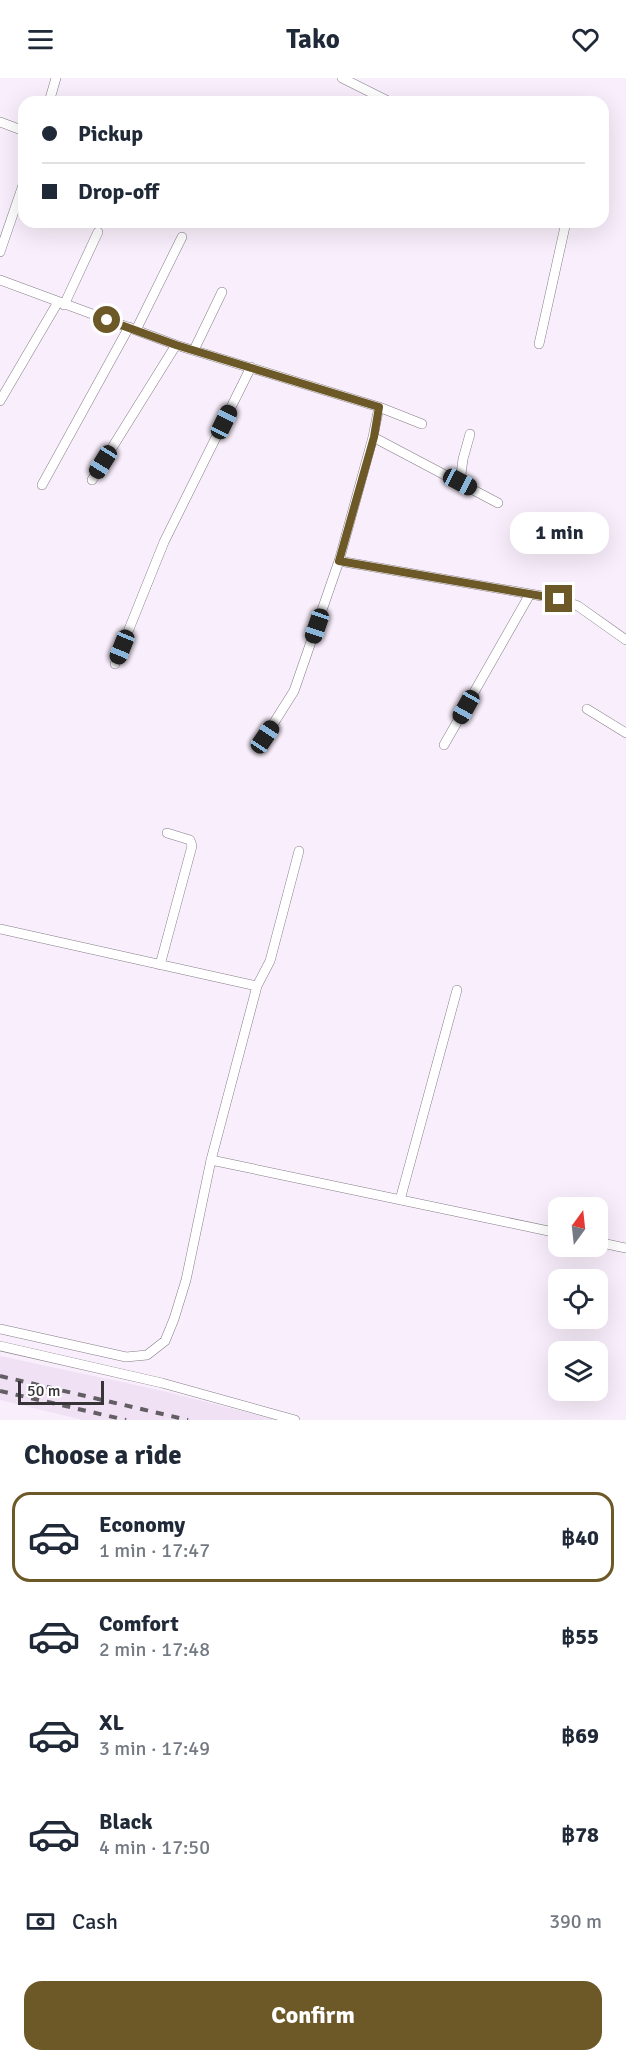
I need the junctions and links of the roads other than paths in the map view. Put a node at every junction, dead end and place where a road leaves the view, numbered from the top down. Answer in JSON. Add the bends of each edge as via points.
{"nodes":[{"id":1,"x":56,"y":78,"type":"edge"},
{"id":2,"x":342,"y":78,"type":"edge"},
{"id":3,"x":51,"y":96,"type":"edge"},
{"id":4,"x":378,"y":96,"type":"edge"},
{"id":5,"x":0,"y":122,"type":"edge"},
{"id":6,"x":18,"y":129,"type":"edge"},
{"id":7,"x":18,"y":200,"type":"edge"},
{"id":8,"x":565,"y":228,"type":"edge"},
{"id":9,"x":98,"y":232,"type":"dead end"},
{"id":10,"x":182,"y":237,"type":"dead end"},
{"id":11,"x":0,"y":252,"type":"edge"},
{"id":12,"x":0,"y":280,"type":"edge"},
{"id":13,"x":222,"y":292,"type":"dead end"},
{"id":14,"x":61,"y":303,"type":"junction"},
{"id":15,"x":132,"y":329,"type":"junction"},
{"id":16,"x":539,"y":344,"type":"dead end"},
{"id":17,"x":176,"y":345,"type":"junction"},
{"id":18,"x":194,"y":350,"type":"junction"},
{"id":19,"x":251,"y":367,"type":"junction"},
{"id":20,"x":0,"y":382,"type":"edge"},
{"id":21,"x":10,"y":385,"type":"junction"},
{"id":22,"x":0,"y":401,"type":"edge"},
{"id":23,"x":379,"y":407,"type":"junction"},
{"id":24,"x":422,"y":424,"type":"dead end"},
{"id":25,"x":470,"y":434,"type":"dead end"},
{"id":26,"x":374,"y":437,"type":"junction"},
{"id":27,"x":92,"y":480,"type":"dead end"},
{"id":28,"x":460,"y":482,"type":"junction"},
{"id":29,"x":42,"y":484,"type":"dead end"},
{"id":30,"x":498,"y":503,"type":"dead end"},
{"id":31,"x":339,"y":561,"type":"junction"},
{"id":32,"x":530,"y":594,"type":"junction"},
{"id":33,"x":626,"y":640,"type":"edge"},
{"id":34,"x":115,"y":664,"type":"dead end"},
{"id":35,"x":587,"y":709,"type":"dead end"},
{"id":36,"x":626,"y":733,"type":"edge"},
{"id":37,"x":265,"y":737,"type":"dead end"},
{"id":38,"x":444,"y":745,"type":"dead end"},
{"id":39,"x":167,"y":832,"type":"dead end"},
{"id":40,"x":299,"y":851,"type":"dead end"},
{"id":41,"x":0,"y":928,"type":"edge"},
{"id":42,"x":160,"y":964,"type":"junction"},
{"id":43,"x":257,"y":986,"type":"junction"},
{"id":44,"x":457,"y":990,"type":"dead end"},
{"id":45,"x":211,"y":1160,"type":"junction"},
{"id":46,"x":400,"y":1200,"type":"junction"},
{"id":47,"x":548,"y":1231,"type":"edge"},
{"id":48,"x":608,"y":1244,"type":"edge"},
{"id":49,"x":626,"y":1248,"type":"edge"},
{"id":50,"x":0,"y":1329,"type":"edge"},
{"id":51,"x":0,"y":1346,"type":"edge"},
{"id":52,"x":295,"y":1420,"type":"edge"}],
"edges":[{"from":1,"to":3,"type":"street"},
{"from":2,"to":4,"type":"street"},
{"from":5,"to":6,"type":"street"},
{"from":7,"to":11,"type":"street"},
{"from":8,"to":16,"type":"street"},
{"from":9,"to":14,"type":"street"},
{"from":10,"to":15,"type":"street"},
{"from":12,"to":14,"type":"street"},
{"from":13,"to":18,"type":"street"},
{"from":14,"to":15,"type":"street"},
{"from":14,"to":21,"type":"street"},
{"from":15,"to":17,"type":"street"},
{"from":15,"to":29,"type":"street"},
{"from":17,"to":18,"type":"street"},
{"from":17,"to":27,"type":"street"},
{"from":18,"to":19,"type":"street"},
{"from":19,"to":23,"type":"street"},
{"from":19,"to":34,"type":"street","via":[[164,542]]},
{"from":20,"to":21,"type":"street"},
{"from":21,"to":22,"type":"street"},
{"from":23,"to":24,"type":"street"},
{"from":23,"to":26,"type":"street"},
{"from":25,"to":28,"type":"street"},
{"from":26,"to":28,"type":"street"},
{"from":26,"to":31,"type":"street"},
{"from":28,"to":30,"type":"street"},
{"from":31,"to":32,"type":"street"},
{"from":31,"to":37,"type":"street","via":[[294,691]]},
{"from":32,"to":33,"type":"street","via":[[578,606]]},
{"from":32,"to":38,"type":"street"},
{"from":35,"to":36,"type":"street"},
{"from":39,"to":42,"type":"street","via":[[190,840],[192,846]]},
{"from":40,"to":43,"type":"street","via":[[270,961]]},
{"from":41,"to":42,"type":"street"},
{"from":42,"to":43,"type":"street"},
{"from":43,"to":45,"type":"street"},
{"from":44,"to":46,"type":"street"},
{"from":45,"to":46,"type":"street"},
{"from":45,"to":50,"type":"street","via":[[186,1280],[165,1341],[147,1355],[126,1357]]},
{"from":46,"to":47,"type":"street"},
{"from":48,"to":49,"type":"street"},
{"from":51,"to":52,"type":"street","via":[[162,1383]]}]}
